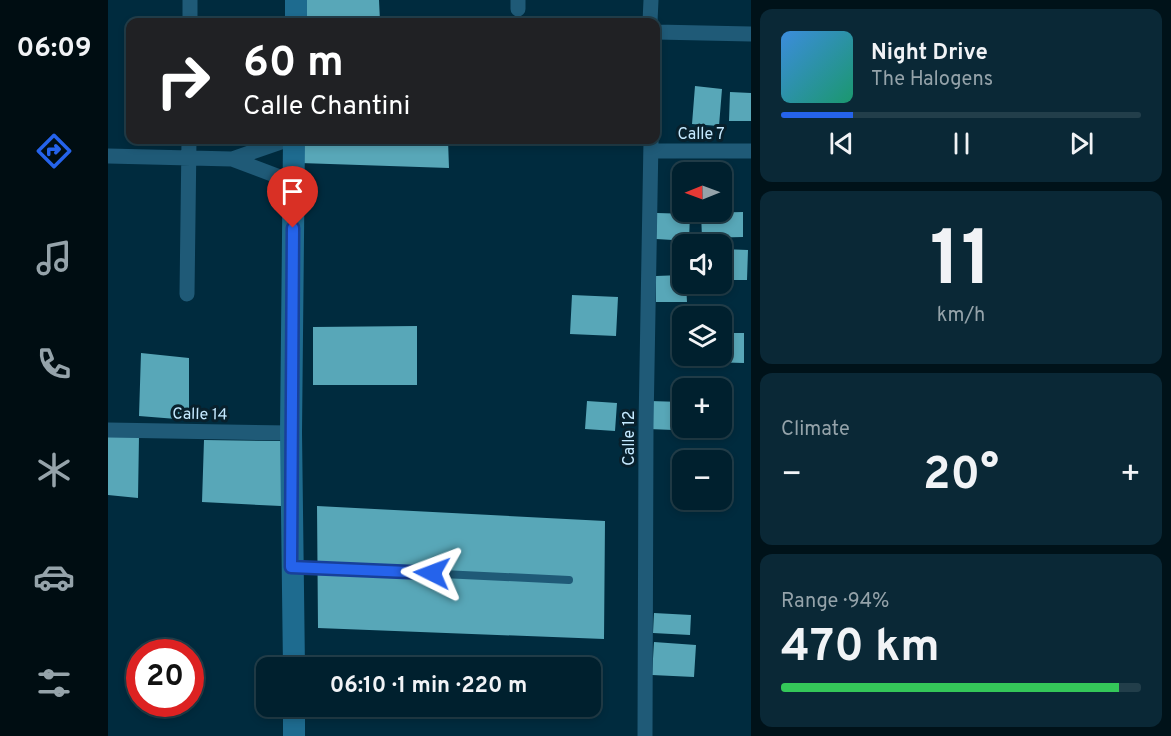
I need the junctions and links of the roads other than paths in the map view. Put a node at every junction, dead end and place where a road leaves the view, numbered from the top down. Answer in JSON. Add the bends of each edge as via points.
{"nodes":[{"id":1,"x":190,"y":0,"type":"edge"},
{"id":2,"x":296,"y":0,"type":"edge"},
{"id":3,"x":651,"y":0,"type":"edge"},
{"id":4,"x":190,"y":18,"type":"edge"},
{"id":5,"x":296,"y":18,"type":"edge"},
{"id":6,"x":650,"y":18,"type":"edge"},
{"id":7,"x":660,"y":32,"type":"edge"},
{"id":8,"x":751,"y":34,"type":"edge"},
{"id":9,"x":189,"y":144,"type":"edge"},
{"id":10,"x":275,"y":144,"type":"edge"},
{"id":11,"x":294,"y":144,"type":"edge"},
{"id":12,"x":651,"y":145,"type":"edge"},
{"id":13,"x":751,"y":151,"type":"edge"},
{"id":14,"x":108,"y":156,"type":"edge"},
{"id":15,"x":189,"y":157,"type":"junction"},
{"id":16,"x":232,"y":159,"type":"junction"},
{"id":17,"x":293,"y":182,"type":"junction"},
{"id":18,"x":187,"y":294,"type":"dead end"},
{"id":19,"x":108,"y":430,"type":"edge"},
{"id":20,"x":291,"y":433,"type":"junction"},
{"id":21,"x":291,"y":567,"type":"junction"},
{"id":22,"x":569,"y":580,"type":"dead end"},
{"id":23,"x":294,"y":657,"type":"edge"},
{"id":24,"x":294,"y":717,"type":"edge"},
{"id":25,"x":294,"y":736,"type":"edge"},
{"id":26,"x":645,"y":736,"type":"edge"}],
"edges":[{"from":1,"to":4,"type":"street"},
{"from":2,"to":5,"type":"street"},
{"from":3,"to":6,"type":"street"},
{"from":7,"to":8,"type":"street"},
{"from":9,"to":15,"type":"street"},
{"from":10,"to":16,"type":"street"},
{"from":11,"to":17,"type":"street"},
{"from":12,"to":13,"type":"street","name":"Calle 7"},
{"from":12,"to":26,"type":"street","name":"Calle 12"},
{"from":14,"to":15,"type":"street"},
{"from":15,"to":16,"type":"street"},
{"from":15,"to":18,"type":"street"},
{"from":16,"to":17,"type":"street"},
{"from":17,"to":20,"type":"street"},
{"from":19,"to":20,"type":"street","name":"Calle 14"},
{"from":20,"to":21,"type":"street"},
{"from":21,"to":22,"type":"lane"},
{"from":21,"to":23,"type":"street"},
{"from":24,"to":25,"type":"street"}]}
